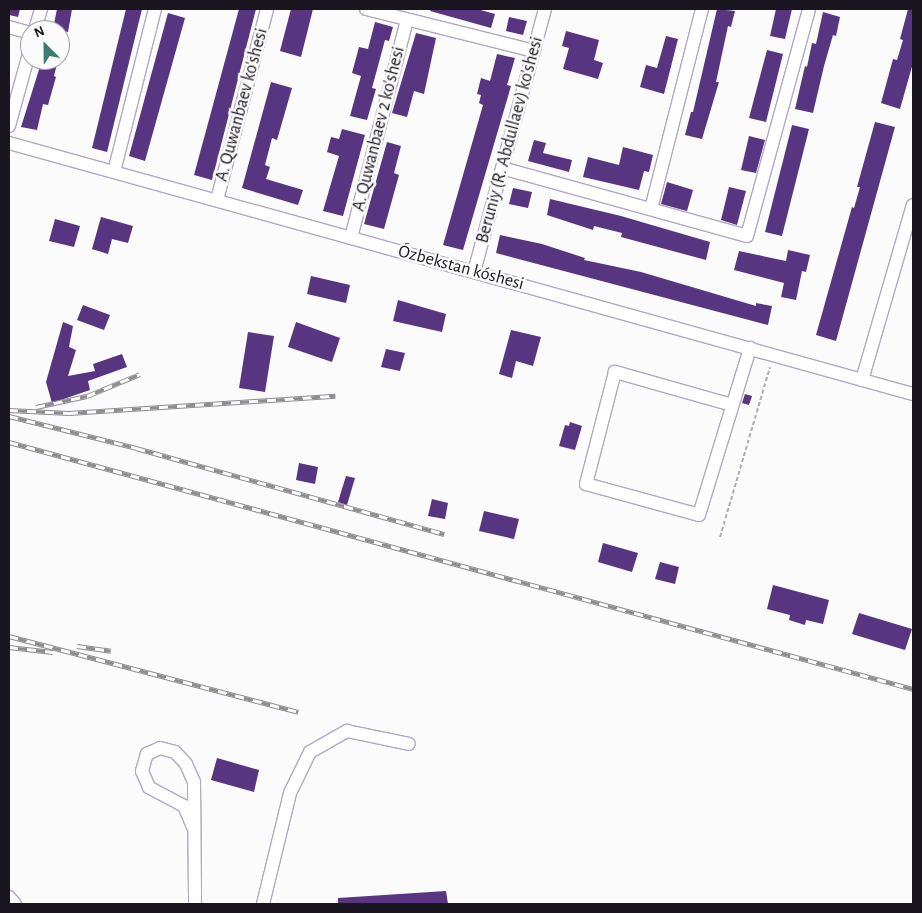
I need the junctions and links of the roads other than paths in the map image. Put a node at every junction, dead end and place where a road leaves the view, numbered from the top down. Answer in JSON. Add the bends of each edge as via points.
{"nodes":[{"id":1,"x":155,"y":9,"type":"edge"},
{"id":2,"x":267,"y":9,"type":"edge"},
{"id":3,"x":366,"y":9,"type":"edge"},
{"id":4,"x":545,"y":9,"type":"edge"},
{"id":5,"x":702,"y":9,"type":"edge"},
{"id":6,"x":809,"y":9,"type":"edge"},
{"id":7,"x":406,"y":20,"type":"junction"},
{"id":8,"x":534,"y":51,"type":"junction"},
{"id":9,"x":24,"y":70,"type":"edge"},
{"id":10,"x":9,"y":126,"type":"edge"},
{"id":11,"x":9,"y":143,"type":"edge"},
{"id":12,"x":502,"y":168,"type":"junction"},
{"id":13,"x":114,"y":172,"type":"junction"},
{"id":14,"x":217,"y":200,"type":"junction"},
{"id":15,"x":913,"y":205,"type":"edge"},
{"id":16,"x":651,"y":209,"type":"junction"},
{"id":17,"x":351,"y":238,"type":"junction"},
{"id":18,"x":474,"y":272,"type":"junction"},
{"id":19,"x":750,"y":348,"type":"junction"},
{"id":20,"x":862,"y":380,"type":"junction"},
{"id":21,"x":913,"y":394,"type":"edge"},
{"id":22,"x":732,"y":405,"type":"junction"},
{"id":23,"x":409,"y":744,"type":"dead end"},
{"id":24,"x":193,"y":827,"type":"junction"},
{"id":25,"x":9,"y":896,"type":"edge"},
{"id":26,"x":15,"y":904,"type":"edge"},
{"id":27,"x":195,"y":904,"type":"edge"},
{"id":28,"x":263,"y":904,"type":"edge"}],
"edges":[{"from":1,"to":13,"type":"street"},
{"from":2,"to":14,"type":"street","name":"A. Quwanbaev ko'shesi"},
{"from":3,"to":7,"type":"street"},
{"from":4,"to":8,"type":"street","name":"Beruniy (R. Abdullaev) ko'shesi"},
{"from":5,"to":16,"type":"street"},
{"from":6,"to":16,"type":"street","via":[[747,236]]},
{"from":7,"to":8,"type":"street"},
{"from":7,"to":17,"type":"street","name":"A. Quwanbaev 2 ko'shesi"},
{"from":8,"to":12,"type":"street","name":"Beruniy (R. Abdullaev) ko'shesi"},
{"from":9,"to":10,"type":"street"},
{"from":11,"to":13,"type":"street","name":"Ózbekstan kóshesi"},
{"from":12,"to":16,"type":"street"},
{"from":12,"to":18,"type":"street","name":"Beruniy (R. Abdullaev) ko'shesi"},
{"from":13,"to":14,"type":"street","name":"Ózbekstan kóshesi"},
{"from":14,"to":17,"type":"street","name":"Ózbekstan kóshesi"},
{"from":15,"to":20,"type":"street"},
{"from":17,"to":18,"type":"street","name":"Ózbekstan kóshesi"},
{"from":18,"to":19,"type":"street","name":"Ózbekstan kóshesi"},
{"from":19,"to":20,"type":"street","name":"Ózbekstan kóshesi"},
{"from":19,"to":22,"type":"street"},
{"from":20,"to":21,"type":"street","name":"Ózbekstan kóshesi"},
{"from":22,"to":22,"type":"street","via":[[699,515],[586,484],[614,372]]},
{"from":23,"to":28,"type":"street","via":[[347,731],[310,752],[290,793]]},
{"from":24,"to":24,"type":"street","via":[[184,806],[149,787],[142,771],[147,754],[160,748],[174,752],[186,764],[194,782]]},
{"from":24,"to":27,"type":"street"},
{"from":25,"to":26,"type":"street"}]}
